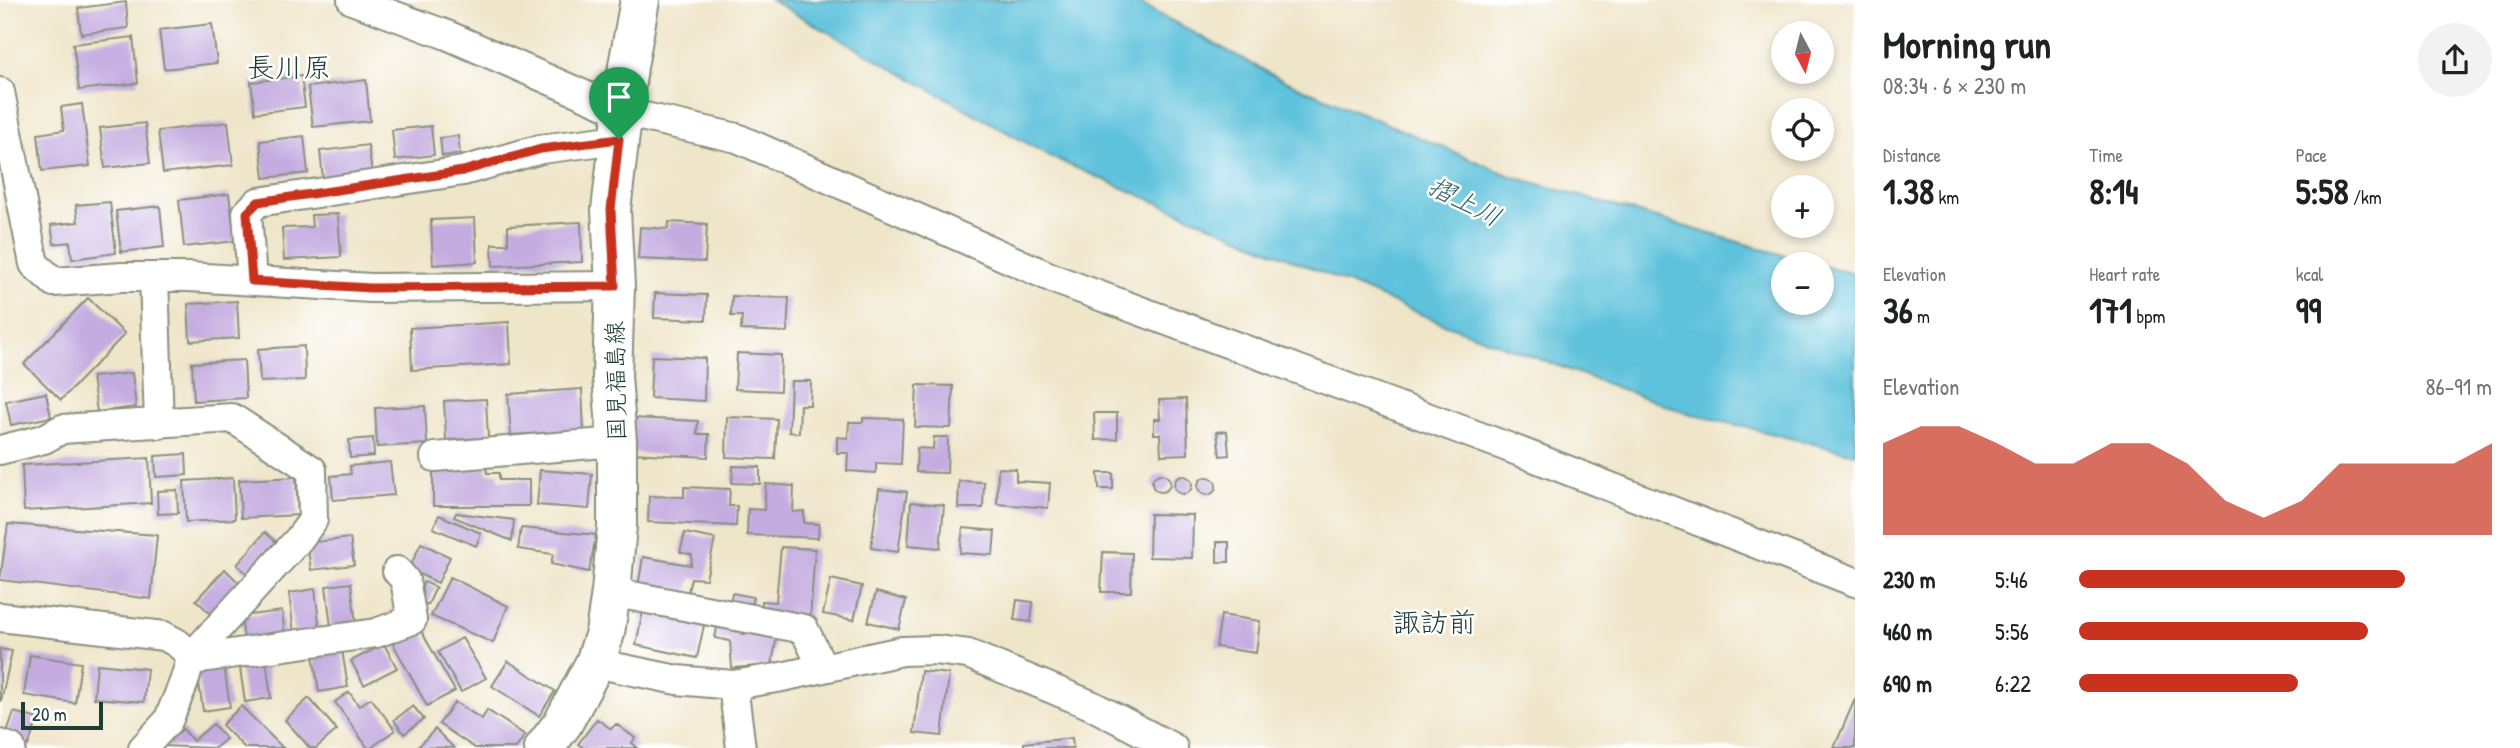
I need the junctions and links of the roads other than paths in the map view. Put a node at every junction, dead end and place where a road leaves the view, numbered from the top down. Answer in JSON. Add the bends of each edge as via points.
{"nodes":[{"id":1,"x":352,"y":0,"type":"edge"},
{"id":2,"x":640,"y":0,"type":"edge"},
{"id":3,"x":0,"y":92,"type":"edge"},
{"id":4,"x":621,"y":126,"type":"junction"},
{"id":5,"x":154,"y":277,"type":"junction"},
{"id":6,"x":252,"y":281,"type":"junction"},
{"id":7,"x":615,"y":286,"type":"junction"},
{"id":8,"x":159,"y":424,"type":"junction"},
{"id":9,"x":617,"y":442,"type":"junction"},
{"id":10,"x":0,"y":450,"type":"edge"},
{"id":11,"x":435,"y":457,"type":"dead end"},
{"id":12,"x":397,"y":571,"type":"dead end"},
{"id":13,"x":1855,"y":582,"type":"edge"},
{"id":14,"x":611,"y":592,"type":"junction"},
{"id":15,"x":0,"y":617,"type":"edge"},
{"id":16,"x":191,"y":659,"type":"junction"},
{"id":17,"x":595,"y":663,"type":"junction"},
{"id":18,"x":823,"y":668,"type":"junction"},
{"id":19,"x":733,"y":685,"type":"junction"},
{"id":20,"x":0,"y":744,"type":"edge"},
{"id":21,"x":11,"y":748,"type":"edge"},
{"id":22,"x":143,"y":748,"type":"edge"},
{"id":23,"x":544,"y":748,"type":"edge"},
{"id":24,"x":741,"y":748,"type":"edge"},
{"id":25,"x":1173,"y":748,"type":"edge"}],
"edges":[{"from":1,"to":4,"type":"street","via":[[447,34]]},
{"from":2,"to":4,"type":"main road","name":"国見福島線"},
{"from":3,"to":5,"type":"street","via":[[34,264],[54,282]]},
{"from":4,"to":6,"type":"street","via":[[463,171],[258,202],[247,213]]},
{"from":4,"to":7,"type":"main road","name":"国見福島線","via":[[611,210]]},
{"from":4,"to":13,"type":"street","via":[[737,138],[1056,280]]},
{"from":5,"to":6,"type":"street"},
{"from":5,"to":8,"type":"street"},
{"from":6,"to":7,"type":"street","via":[[371,288]]},
{"from":7,"to":9,"type":"main road","name":"国見福島線","via":[[612,376]]},
{"from":8,"to":10,"type":"street","via":[[62,429],[44,439]]},
{"from":8,"to":16,"type":"street","via":[[232,418],[312,470],[313,520]]},
{"from":9,"to":11,"type":"street"},
{"from":9,"to":14,"type":"main road","name":"国見福島線"},
{"from":12,"to":16,"type":"street","via":[[405,580],[412,620],[376,633]]},
{"from":14,"to":17,"type":"main road","name":"国見福島線"},
{"from":14,"to":18,"type":"street","via":[[804,629]]},
{"from":15,"to":16,"type":"street","via":[[164,636]]},
{"from":16,"to":22,"type":"street","via":[[168,721]]},
{"from":17,"to":19,"type":"street","via":[[677,680]]},
{"from":17,"to":23,"type":"main road","name":"国見福島線"},
{"from":18,"to":19,"type":"street"},
{"from":18,"to":25,"type":"street","via":[[902,651],[968,654],[1091,705]]},
{"from":19,"to":24,"type":"street"},
{"from":20,"to":21,"type":"street"}]}
